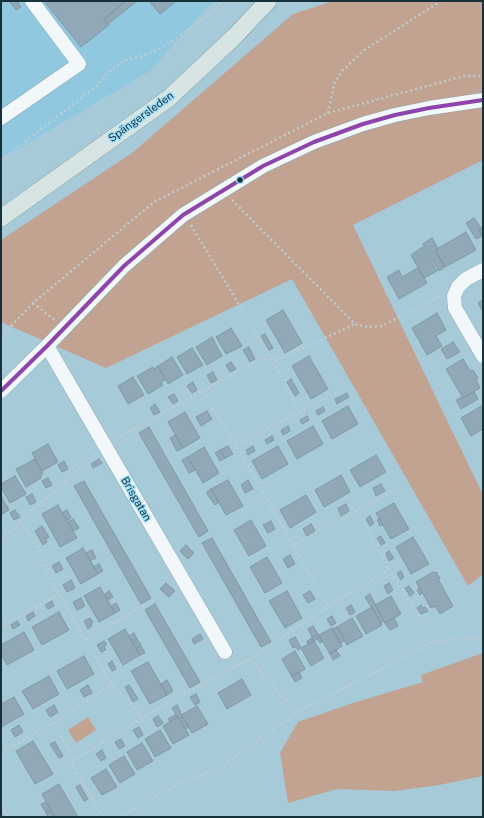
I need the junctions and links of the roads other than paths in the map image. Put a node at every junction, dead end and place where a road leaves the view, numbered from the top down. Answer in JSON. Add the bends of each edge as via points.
{"nodes":[{"id":1,"x":32,"y":1,"type":"edge"},
{"id":2,"x":268,"y":1,"type":"edge"},
{"id":3,"x":483,"y":100,"type":"edge"},
{"id":4,"x":1,"y":118,"type":"edge"},
{"id":5,"x":1,"y":218,"type":"edge"},
{"id":6,"x":483,"y":270,"type":"edge"},
{"id":7,"x":48,"y":346,"type":"junction"},
{"id":8,"x":483,"y":356,"type":"edge"},
{"id":9,"x":1,"y":391,"type":"edge"},
{"id":10,"x":225,"y":652,"type":"dead end"}],
"edges":[{"from":1,"to":4,"type":"street","via":[[79,64]]},
{"from":2,"to":5,"type":"main road","name":"Spängersleden","via":[[235,36],[168,98]]},
{"from":3,"to":7,"type":"street","via":[[429,108],[363,124],[314,142],[263,166],[183,215],[124,266]]},
{"from":6,"to":8,"type":"street","via":[[458,287],[454,296],[455,308]]},
{"from":7,"to":9,"type":"street"},
{"from":7,"to":10,"type":"street","name":"Brisgatan"}]}
